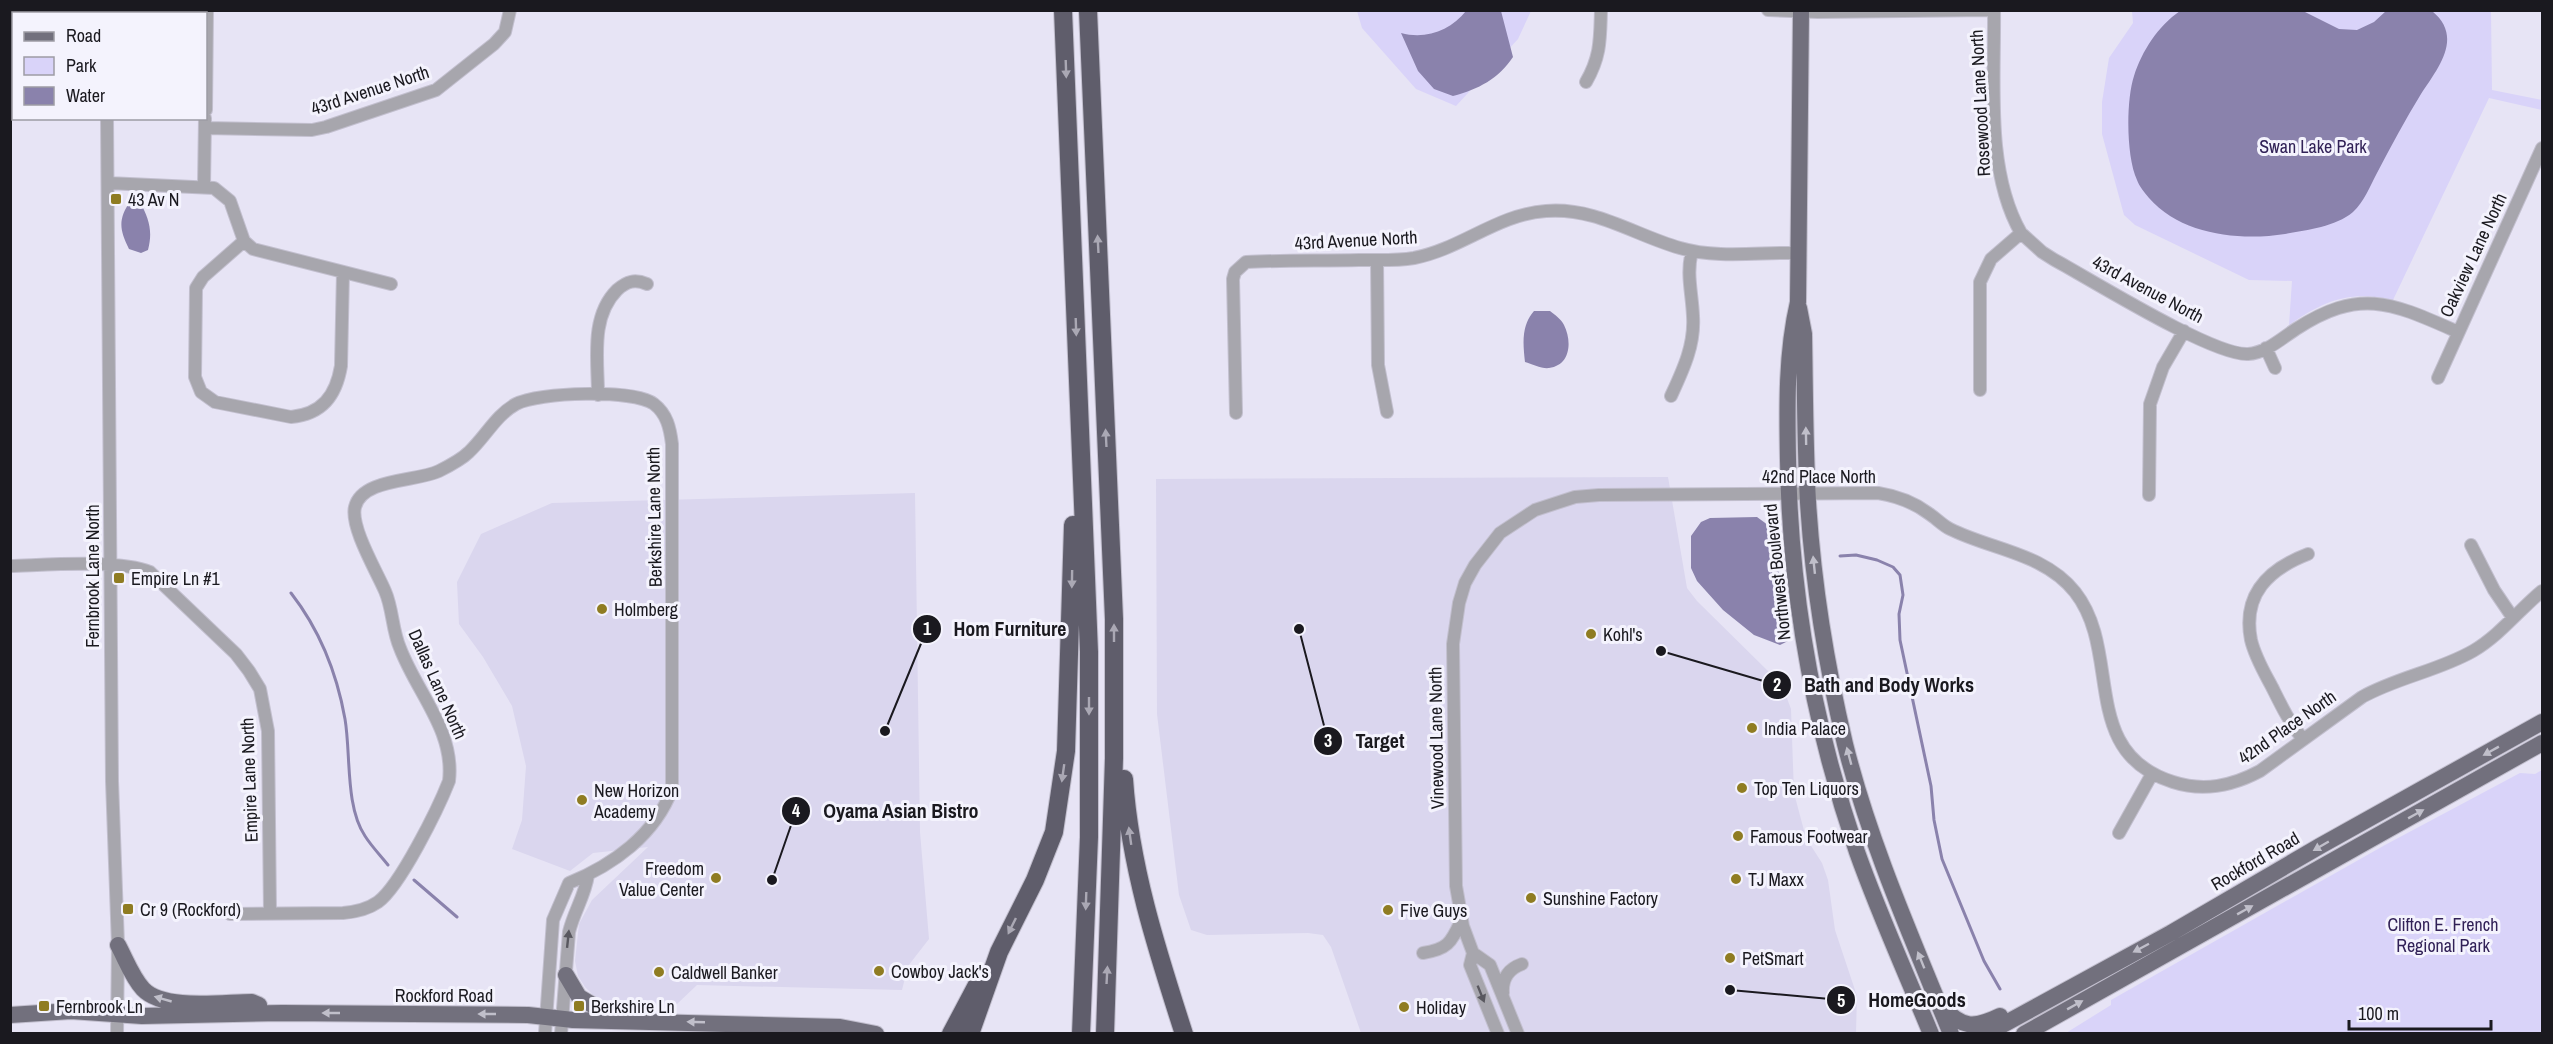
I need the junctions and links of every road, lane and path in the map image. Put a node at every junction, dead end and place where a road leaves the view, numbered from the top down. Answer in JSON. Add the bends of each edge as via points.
{"nodes":[{"id":1,"x":510,"y":10,"type":"edge"},
{"id":2,"x":1064,"y":10,"type":"edge"},
{"id":3,"x":1088,"y":10,"type":"edge"},
{"id":4,"x":1601,"y":10,"type":"edge"},
{"id":5,"x":1768,"y":10,"type":"edge"},
{"id":6,"x":1988,"y":10,"type":"edge"},
{"id":7,"x":1994,"y":10,"type":"edge"},
{"id":8,"x":1801,"y":11,"type":"edge"},
{"id":9,"x":1586,"y":82,"type":"dead end"},
{"id":10,"x":108,"y":120,"type":"edge"},
{"id":11,"x":205,"y":123,"type":"edge"},
{"id":12,"x":2542,"y":148,"type":"edge"},
{"id":13,"x":108,"y":183,"type":"junction"},
{"id":14,"x":204,"y":186,"type":"junction"},
{"id":15,"x":2021,"y":233,"type":"junction"},
{"id":16,"x":244,"y":241,"type":"junction"},
{"id":17,"x":1692,"y":251,"type":"junction"},
{"id":18,"x":1798,"y":253,"type":"junction"},
{"id":19,"x":1377,"y":260,"type":"junction"},
{"id":20,"x":343,"y":273,"type":"junction"},
{"id":21,"x":391,"y":284,"type":"dead end"},
{"id":22,"x":647,"y":284,"type":"dead end"},
{"id":23,"x":1798,"y":302,"type":"junction"},
{"id":24,"x":2184,"y":331,"type":"junction"},
{"id":25,"x":2458,"y":332,"type":"junction"},
{"id":26,"x":2266,"y":348,"type":"junction"},
{"id":27,"x":2275,"y":368,"type":"dead end"},
{"id":28,"x":2438,"y":378,"type":"dead end"},
{"id":29,"x":1980,"y":390,"type":"dead end"},
{"id":30,"x":598,"y":395,"type":"junction"},
{"id":31,"x":1671,"y":396,"type":"dead end"},
{"id":32,"x":1387,"y":412,"type":"dead end"},
{"id":33,"x":1236,"y":413,"type":"dead end"},
{"id":34,"x":1082,"y":458,"type":"junction"},
{"id":35,"x":1788,"y":494,"type":"junction"},
{"id":36,"x":1808,"y":495,"type":"junction"},
{"id":37,"x":2149,"y":495,"type":"dead end"},
{"id":38,"x":1500,"y":533,"type":"joint"},
{"id":39,"x":2471,"y":545,"type":"dead end"},
{"id":40,"x":2308,"y":554,"type":"dead end"},
{"id":41,"x":10,"y":566,"type":"edge"},
{"id":42,"x":110,"y":566,"type":"junction"},
{"id":43,"x":2542,"y":591,"type":"edge"},
{"id":44,"x":2513,"y":618,"type":"junction"},
{"id":45,"x":1114,"y":657,"type":"junction"},
{"id":46,"x":2542,"y":722,"type":"edge"},
{"id":47,"x":2302,"y":738,"type":"junction"},
{"id":48,"x":2539,"y":747,"type":"edge"},
{"id":49,"x":2152,"y":774,"type":"junction"},
{"id":50,"x":2120,"y":833,"type":"dead end"},
{"id":51,"x":588,"y":875,"type":"junction"},
{"id":52,"x":270,"y":913,"type":"junction"},
{"id":53,"x":230,"y":914,"type":"dead end"},
{"id":54,"x":1462,"y":919,"type":"junction"},
{"id":55,"x":118,"y":945,"type":"junction"},
{"id":56,"x":999,"y":952,"type":"junction"},
{"id":57,"x":1423,"y":953,"type":"dead end"},
{"id":58,"x":1473,"y":953,"type":"junction"},
{"id":59,"x":1522,"y":964,"type":"dead end"},
{"id":60,"x":566,"y":975,"type":"junction"},
{"id":61,"x":1503,"y":994,"type":"junction"},
{"id":62,"x":2050,"y":998,"type":"junction"},
{"id":63,"x":1938,"y":1003,"type":"junction"},
{"id":64,"x":1918,"y":1004,"type":"junction"},
{"id":65,"x":117,"y":1013,"type":"junction"},
{"id":66,"x":282,"y":1013,"type":"junction"},
{"id":67,"x":10,"y":1015,"type":"edge"},
{"id":68,"x":616,"y":1020,"type":"junction"},
{"id":69,"x":556,"y":1023,"type":"edge"},
{"id":70,"x":117,"y":1034,"type":"edge"},
{"id":71,"x":545,"y":1034,"type":"edge"},
{"id":72,"x":876,"y":1034,"type":"edge"},
{"id":73,"x":951,"y":1034,"type":"edge"},
{"id":74,"x":970,"y":1034,"type":"edge"},
{"id":75,"x":1081,"y":1034,"type":"edge"},
{"id":76,"x":1105,"y":1034,"type":"edge"},
{"id":77,"x":1184,"y":1034,"type":"edge"},
{"id":78,"x":1498,"y":1034,"type":"edge"},
{"id":79,"x":1518,"y":1034,"type":"edge"},
{"id":80,"x":1922,"y":1034,"type":"edge"},
{"id":81,"x":1930,"y":1034,"type":"edge"},
{"id":82,"x":1951,"y":1034,"type":"edge"},
{"id":83,"x":1986,"y":1034,"type":"edge"},
{"id":84,"x":2024,"y":1034,"type":"edge"}],
"edges":[{"from":1,"to":11,"type":"street","name":"43rd Avenue North","via":[[505,32],[494,45],[436,90],[312,130]]},
{"from":2,"to":34,"type":"highway","one_way":true},
{"from":45,"to":3,"type":"highway","one_way":true},
{"from":4,"to":9,"type":"street","via":[[1600,49]]},
{"from":5,"to":8,"type":"street"},
{"from":6,"to":8,"type":"street"},
{"from":7,"to":15,"type":"street","name":"Rosewood Lane North","via":[[2000,177]]},
{"from":8,"to":18,"type":"main road","name":"Northwest Boulevard"},
{"from":10,"to":13,"type":"street","name":"Fernbrook Lane North"},
{"from":11,"to":14,"type":"street","name":"43rd Avenue North"},
{"from":12,"to":25,"type":"street","name":"Oakview Lane North"},
{"from":13,"to":14,"type":"street"},
{"from":13,"to":42,"type":"street","name":"Fernbrook Lane North"},
{"from":14,"to":16,"type":"street","via":[[214,188],[230,201]]},
{"from":15,"to":24,"type":"street","name":"43rd Avenue North","via":[[2042,252]]},
{"from":15,"to":29,"type":"street","via":[[1991,259],[1980,282]]},
{"from":16,"to":20,"type":"street","via":[[263,253]]},
{"from":16,"to":20,"type":"street","via":[[196,288],[195,377],[201,392],[215,402],[291,417],[304,416],[325,404],[333,394],[341,366]]},
{"from":17,"to":18,"type":"street","name":"43rd Avenue North"},
{"from":17,"to":19,"type":"street","name":"43rd Avenue North","via":[[1593,215],[1545,211],[1499,222],[1435,253]]},
{"from":17,"to":31,"type":"street","via":[[1688,281],[1692,340]]},
{"from":18,"to":23,"type":"main road","name":"Northwest Boulevard"},
{"from":19,"to":32,"type":"street","via":[[1378,365]]},
{"from":19,"to":33,"type":"street","name":"43rd Avenue North","via":[[1246,262],[1235,272]]},
{"from":20,"to":21,"type":"street"},
{"from":22,"to":30,"type":"street","via":[[637,280],[624,284],[605,307],[598,335]]},
{"from":23,"to":35,"type":"main road","name":"Northwest Boulevard","via":[[1790,335]]},
{"from":36,"to":23,"type":"main road","name":"Northwest Boulevard","one_way":true,"via":[[1804,334]]},
{"from":24,"to":26,"type":"street","name":"43rd Avenue North","via":[[2239,353]]},
{"from":24,"to":37,"type":"street","via":[[2163,367],[2150,404]]},
{"from":25,"to":26,"type":"street","name":"43rd Avenue North","via":[[2389,306],[2348,304],[2313,318]]},
{"from":25,"to":28,"type":"street","name":"Oakview Lane North"},
{"from":26,"to":27,"type":"street"},
{"from":30,"to":51,"type":"street","name":"Berkshire Lane North","via":[[642,398],[661,410],[671,434],[672,789],[666,806],[646,834]]},
{"from":30,"to":52,"type":"street","name":"Dallas Lane North","via":[[550,395],[519,402],[453,463],[419,478],[366,490],[354,508],[363,544],[389,600],[401,651],[444,736],[451,766],[449,782],[418,843],[389,892],[378,903],[342,913]]},
{"from":34,"to":56,"type":"highway","one_way":true,"via":[[1074,482],[1068,710],[1059,803],[1046,854]]},
{"from":34,"to":75,"type":"highway","one_way":true,"via":[[1089,652],[1089,837]]},
{"from":35,"to":36,"type":"street","name":"42nd Place North"},
{"from":35,"to":38,"type":"street","name":"42nd Place North","via":[[1575,497],[1535,510]]},
{"from":35,"to":64,"type":"main road","name":"Northwest Boulevard","via":[[1801,623],[1821,728],[1858,854]]},
{"from":36,"to":49,"type":"street","name":"42nd Place North","via":[[1895,496],[1912,502],[1950,529],[2026,557],[2060,576],[2085,606],[2093,624],[2112,727],[2131,757]]},
{"from":63,"to":36,"type":"main road","name":"Northwest Boulevard","one_way":true,"via":[[1884,868],[1846,746],[1820,618]]},
{"from":38,"to":54,"type":"street","name":"Vinewood Lane North","via":[[1465,583],[1455,623],[1455,847]]},
{"from":39,"to":44,"type":"street"},
{"from":40,"to":47,"type":"street","via":[[2284,563],[2256,593],[2250,608],[2257,658]]},
{"from":41,"to":42,"type":"street","name":"Empire Lane North"},
{"from":42,"to":52,"type":"street","name":"Empire Lane North","via":[[140,568],[160,579],[236,654],[260,689],[268,731]]},
{"from":42,"to":55,"type":"street","name":"Fernbrook Lane North"},
{"from":43,"to":44,"type":"street","name":"42nd Place North"},
{"from":44,"to":47,"type":"street","name":"42nd Place North","via":[[2474,651],[2380,687]]},
{"from":76,"to":45,"type":"highway","one_way":true},
{"from":77,"to":45,"type":"highway","one_way":true,"via":[[1134,860]]},
{"from":46,"to":62,"type":"main road","name":"Rockford Road","one_way":true},
{"from":47,"to":49,"type":"street","name":"42nd Place North","via":[[2260,771],[2224,786],[2185,786]]},
{"from":84,"to":48,"type":"main road","name":"Rockford Road","one_way":true},
{"from":49,"to":50,"type":"street"},
{"from":60,"to":51,"type":"street","one_way":true,"via":[[572,918],[586,893]]},
{"from":51,"to":69,"type":"street","name":"Berkshire Lane North","via":[[569,883],[553,920]]},
{"from":52,"to":53,"type":"street"},
{"from":54,"to":57,"type":"street","via":[[1447,946]]},
{"from":54,"to":58,"type":"street","name":"Vinewood Lane North"},
{"from":55,"to":65,"type":"street","name":"Fernbrook Lane North"},
{"from":66,"to":55,"type":"main road","one_way":true,"via":[[252,1002],[176,1003],[157,999],[133,976]]},
{"from":56,"to":73,"type":"highway"},
{"from":56,"to":74,"type":"highway"},
{"from":58,"to":61,"type":"street","name":"Vinewood Lane North","via":[[1490,965]]},
{"from":58,"to":78,"type":"street","name":"Vinewood Lane North","one_way":true,"via":[[1470,965]]},
{"from":59,"to":61,"type":"street","via":[[1507,975]]},
{"from":60,"to":68,"type":"main road","via":[[579,997]]},
{"from":60,"to":69,"type":"street"},
{"from":61,"to":79,"type":"street","name":"Vinewood Lane North"},
{"from":62,"to":63,"type":"main road","via":[[2035,998],[1975,1025],[1955,1020]]},
{"from":62,"to":83,"type":"main road","name":"Rockford Road"},
{"from":63,"to":82,"type":"main road","name":"Northwest Boulevard"},
{"from":64,"to":80,"type":"main road"},
{"from":64,"to":81,"type":"main road","name":"Northwest Boulevard"},
{"from":65,"to":66,"type":"main road","name":"Rockford Road"},
{"from":65,"to":67,"type":"main road","name":"Rockford Road"},
{"from":65,"to":70,"type":"street","name":"Fernbrook Lane North"},
{"from":69,"to":66,"type":"main road","name":"Rockford Road","one_way":true},
{"from":68,"to":69,"type":"main road","name":"Rockford Road"},
{"from":72,"to":68,"type":"main road","name":"Rockford Road","one_way":true,"via":[[840,1027]]},
{"from":69,"to":71,"type":"street"}]}
